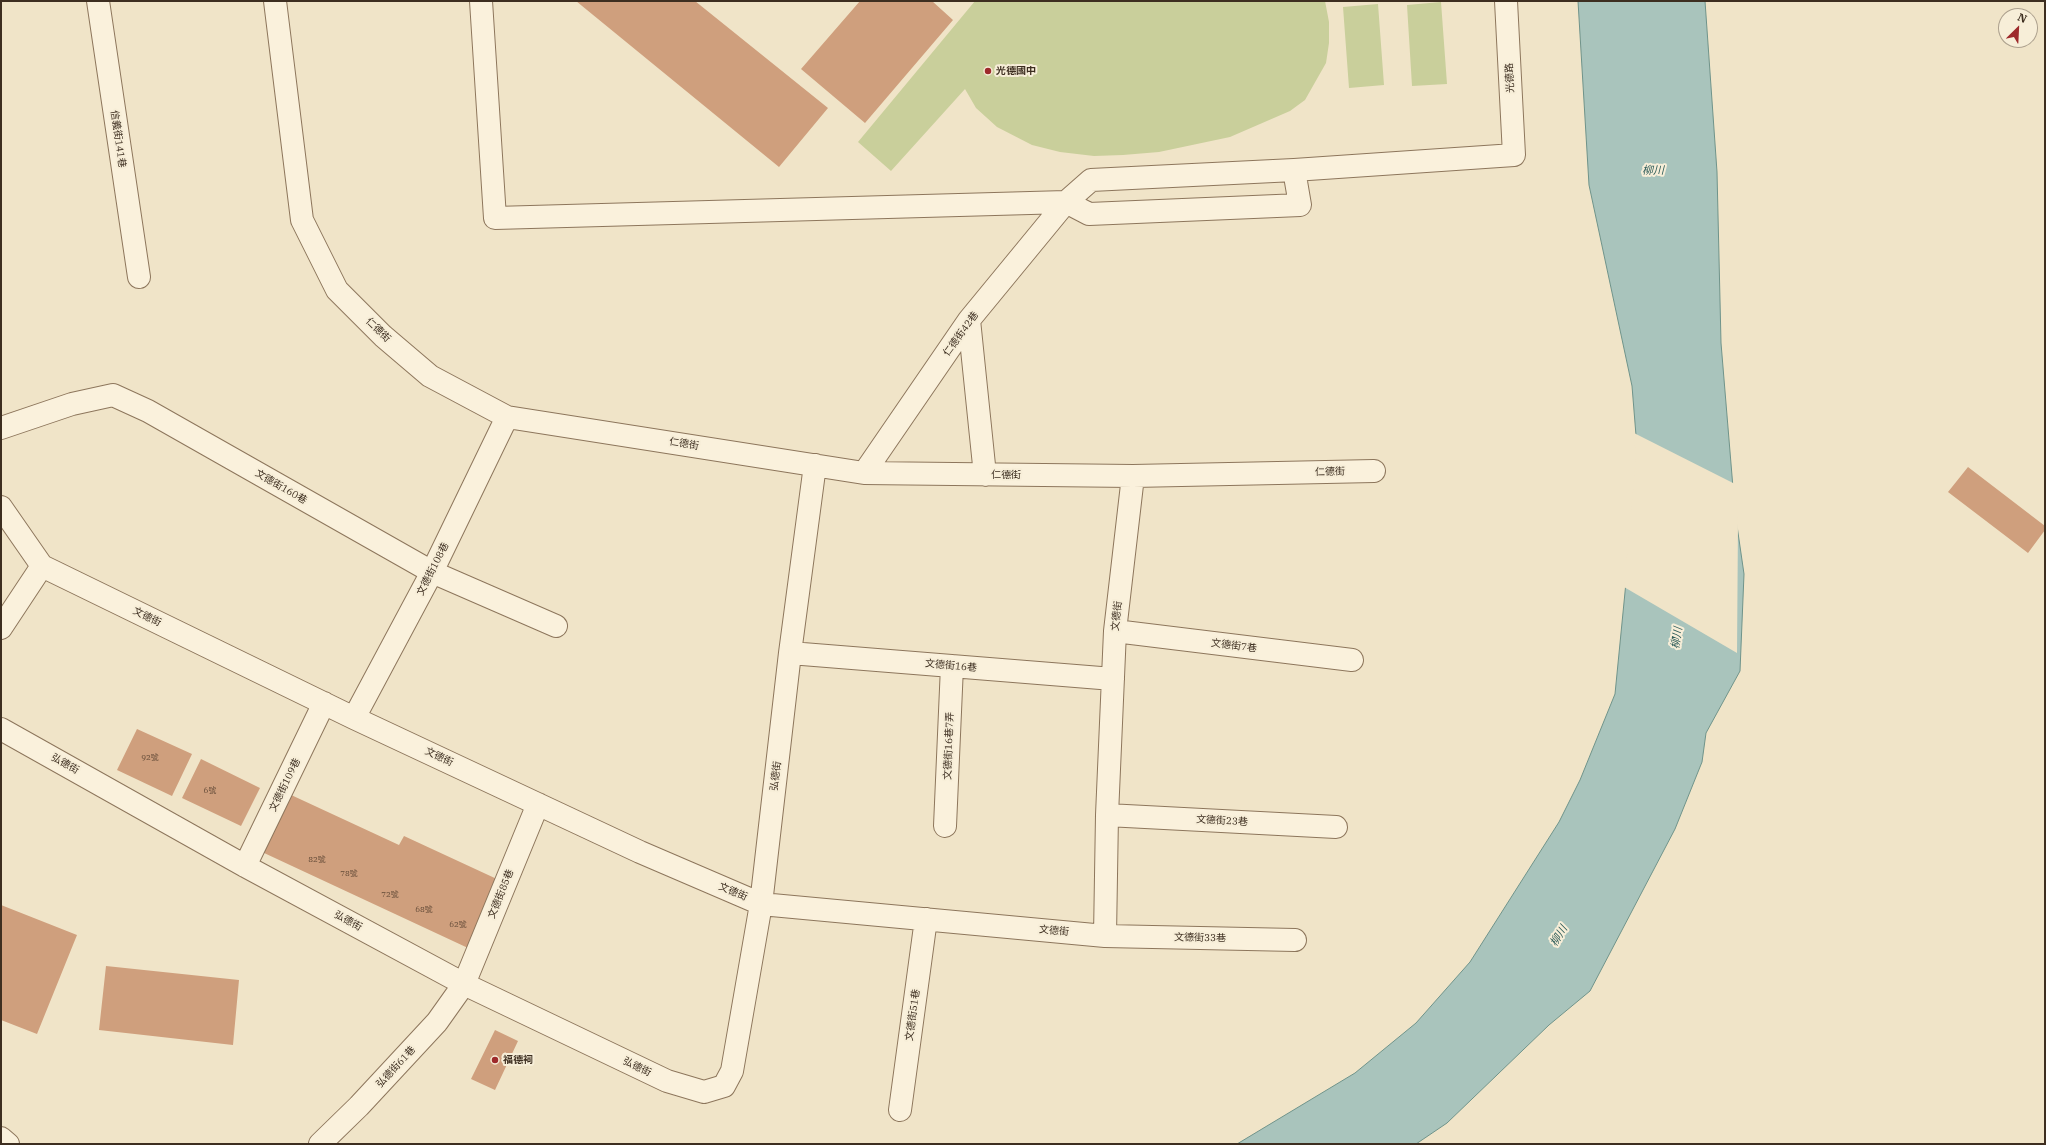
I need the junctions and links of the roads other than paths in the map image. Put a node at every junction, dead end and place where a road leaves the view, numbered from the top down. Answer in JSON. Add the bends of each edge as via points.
{"nodes":[{"id":1,"x":98,"y":1,"type":"edge"},
{"id":2,"x":275,"y":1,"type":"edge"},
{"id":3,"x":481,"y":1,"type":"edge"},
{"id":4,"x":1506,"y":1,"type":"edge"},
{"id":5,"x":1514,"y":155,"type":"joint"},
{"id":6,"x":1294,"y":170,"type":"junction"},
{"id":7,"x":1066,"y":202,"type":"junction"},
{"id":8,"x":139,"y":277,"type":"dead end"},
{"id":9,"x":969,"y":320,"type":"junction"},
{"id":10,"x":507,"y":417,"type":"junction"},
{"id":11,"x":1,"y":428,"type":"edge"},
{"id":12,"x":815,"y":465,"type":"junction"},
{"id":13,"x":1374,"y":472,"type":"dead end"},
{"id":14,"x":864,"y":473,"type":"junction"},
{"id":15,"x":985,"y":475,"type":"junction"},
{"id":16,"x":1133,"y":476,"type":"junction"},
{"id":17,"x":1,"y":507,"type":"edge"},
{"id":18,"x":42,"y":566,"type":"junction"},
{"id":19,"x":432,"y":572,"type":"junction"},
{"id":20,"x":556,"y":626,"type":"dead end"},
{"id":21,"x":1,"y":628,"type":"edge"},
{"id":22,"x":1115,"y":631,"type":"junction"},
{"id":23,"x":790,"y":653,"type":"junction"},
{"id":24,"x":1352,"y":660,"type":"dead end"},
{"id":25,"x":952,"y":666,"type":"junction"},
{"id":26,"x":1113,"y":679,"type":"junction"},
{"id":27,"x":324,"y":703,"type":"junction"},
{"id":28,"x":354,"y":718,"type":"junction"},
{"id":29,"x":1,"y":729,"type":"edge"},
{"id":30,"x":538,"y":804,"type":"junction"},
{"id":31,"x":1107,"y":816,"type":"junction"},
{"id":32,"x":945,"y":826,"type":"dead end"},
{"id":33,"x":1336,"y":827,"type":"dead end"},
{"id":34,"x":245,"y":866,"type":"junction"},
{"id":35,"x":761,"y":904,"type":"junction"},
{"id":36,"x":926,"y":919,"type":"junction"},
{"id":37,"x":1105,"y":936,"type":"junction"},
{"id":38,"x":1295,"y":940,"type":"dead end"},
{"id":39,"x":464,"y":984,"type":"junction"},
{"id":40,"x":900,"y":1110,"type":"dead end"},
{"id":41,"x":1,"y":1138,"type":"edge"},
{"id":42,"x":8,"y":1144,"type":"edge"},
{"id":43,"x":320,"y":1144,"type":"edge"}],
"edges":[{"from":1,"to":8,"type":"street","name":"信義街141巷"},
{"from":2,"to":10,"type":"street","name":"仁德街","via":[[302,220],[337,290],[383,336],[430,376]]},
{"from":3,"to":7,"type":"street","via":[[495,218]]},
{"from":4,"to":5,"type":"street","name":"光德路"},
{"from":5,"to":6,"type":"street","name":"仁德街42巷"},
{"from":6,"to":7,"type":"street","name":"仁德街42巷","via":[[1091,180]]},
{"from":6,"to":7,"type":"street","via":[[1300,205],[1089,214]]},
{"from":7,"to":9,"type":"street","name":"仁德街42巷"},
{"from":9,"to":14,"type":"street","name":"仁德街42巷"},
{"from":9,"to":15,"type":"street"},
{"from":10,"to":12,"type":"street","name":"仁德街"},
{"from":10,"to":19,"type":"street","name":"文德街108巷"},
{"from":11,"to":19,"type":"street","name":"文德街160巷","via":[[72,404],[113,395],[148,411]]},
{"from":12,"to":14,"type":"street","name":"仁德街"},
{"from":12,"to":23,"type":"street","name":"弘德街"},
{"from":13,"to":16,"type":"street","name":"仁德街"},
{"from":14,"to":15,"type":"street","name":"仁德街"},
{"from":15,"to":16,"type":"street","name":"仁德街"},
{"from":16,"to":22,"type":"street","name":"文德街"},
{"from":17,"to":18,"type":"street","name":"文德街"},
{"from":18,"to":21,"type":"street"},
{"from":18,"to":27,"type":"street","name":"文德街"},
{"from":19,"to":20,"type":"street","name":"文德街160巷"},
{"from":19,"to":28,"type":"street","name":"文德街108巷"},
{"from":22,"to":24,"type":"street","name":"文德街7巷"},
{"from":22,"to":26,"type":"street","name":"文德街"},
{"from":23,"to":25,"type":"street","name":"文德街16巷"},
{"from":23,"to":35,"type":"street","name":"弘德街"},
{"from":25,"to":26,"type":"street","name":"文德街16巷"},
{"from":25,"to":32,"type":"street","name":"文德街16巷7弄"},
{"from":26,"to":31,"type":"street","name":"文德街"},
{"from":27,"to":28,"type":"street","name":"文德街"},
{"from":27,"to":34,"type":"street","name":"文德街109巷"},
{"from":28,"to":30,"type":"street","name":"文德街"},
{"from":29,"to":34,"type":"street","name":"弘德街"},
{"from":30,"to":35,"type":"street","name":"文德街","via":[[640,852]]},
{"from":30,"to":39,"type":"street","name":"文德街85巷"},
{"from":31,"to":33,"type":"street","name":"文德街23巷"},
{"from":31,"to":37,"type":"street","name":"文德街"},
{"from":34,"to":39,"type":"street","name":"弘德街"},
{"from":35,"to":36,"type":"street","name":"文德街"},
{"from":35,"to":39,"type":"street","name":"弘德街","via":[[732,1071],[724,1086],[704,1092],[667,1081]]},
{"from":36,"to":37,"type":"street","name":"文德街"},
{"from":36,"to":40,"type":"street","name":"文德街51巷"},
{"from":37,"to":38,"type":"street","name":"文德街33巷"},
{"from":39,"to":43,"type":"street","name":"弘德街61巷","via":[[437,1022]]},
{"from":41,"to":42,"type":"street"}]}
